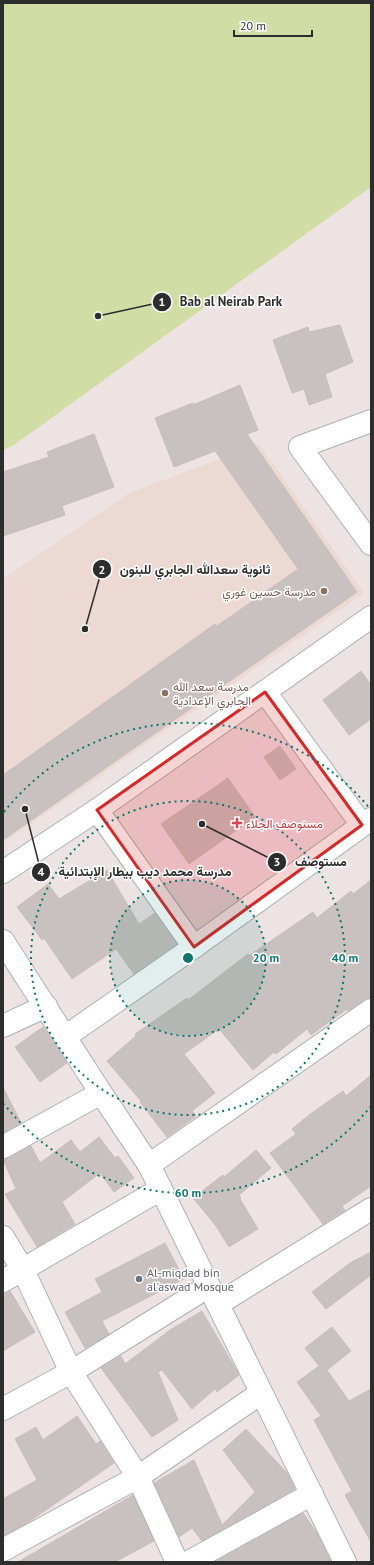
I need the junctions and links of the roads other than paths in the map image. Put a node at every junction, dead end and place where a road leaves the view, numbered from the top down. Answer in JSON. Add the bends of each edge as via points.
{"nodes":[{"id":1,"x":371,"y":421,"type":"edge"},
{"id":2,"x":371,"y":544,"type":"edge"},
{"id":3,"x":371,"y":617,"type":"edge"},
{"id":4,"x":265,"y":692,"type":"junction"},
{"id":5,"x":98,"y":810,"type":"junction"},
{"id":6,"x":367,"y":822,"type":"edge"},
{"id":7,"x":3,"y":872,"type":"edge"},
{"id":8,"x":3,"y":941,"type":"edge"},
{"id":9,"x":194,"y":947,"type":"junction"},
{"id":10,"x":46,"y":1006,"type":"junction"},
{"id":11,"x":371,"y":1010,"type":"edge"},
{"id":12,"x":3,"y":1026,"type":"edge"},
{"id":13,"x":66,"y":1037,"type":"junction"},
{"id":14,"x":101,"y":1093,"type":"junction"},
{"id":15,"x":3,"y":1147,"type":"edge"},
{"id":16,"x":150,"y":1165,"type":"junction"},
{"id":17,"x":161,"y":1189,"type":"junction"},
{"id":18,"x":369,"y":1216,"type":"edge"},
{"id":19,"x":3,"y":1238,"type":"edge"},
{"id":20,"x":23,"y":1270,"type":"junction"},
{"id":21,"x":3,"y":1281,"type":"edge"},
{"id":22,"x":213,"y":1295,"type":"junction"},
{"id":23,"x":71,"y":1372,"type":"junction"},
{"id":24,"x":261,"y":1393,"type":"junction"},
{"id":25,"x":3,"y":1409,"type":"edge"},
{"id":26,"x":138,"y":1477,"type":"junction"},
{"id":27,"x":312,"y":1494,"type":"junction"},
{"id":28,"x":3,"y":1550,"type":"edge"},
{"id":29,"x":177,"y":1562,"type":"edge"},
{"id":30,"x":190,"y":1562,"type":"edge"},
{"id":31,"x":345,"y":1562,"type":"edge"}],
"edges":[{"from":1,"to":2,"type":"street","via":[[300,447]]},
{"from":3,"to":4,"type":"street"},
{"from":4,"to":5,"type":"street"},
{"from":4,"to":6,"type":"street"},
{"from":5,"to":7,"type":"street"},
{"from":5,"to":9,"type":"street"},
{"from":6,"to":9,"type":"street"},
{"from":8,"to":10,"type":"street"},
{"from":9,"to":13,"type":"street"},
{"from":10,"to":12,"type":"street"},
{"from":10,"to":13,"type":"street"},
{"from":11,"to":16,"type":"street"},
{"from":13,"to":14,"type":"street"},
{"from":14,"to":15,"type":"street"},
{"from":14,"to":16,"type":"street"},
{"from":16,"to":17,"type":"street"},
{"from":17,"to":20,"type":"street"},
{"from":17,"to":22,"type":"street"},
{"from":18,"to":22,"type":"street"},
{"from":19,"to":20,"type":"street"},
{"from":20,"to":21,"type":"street"},
{"from":20,"to":23,"type":"street"},
{"from":22,"to":23,"type":"street"},
{"from":22,"to":24,"type":"street"},
{"from":23,"to":25,"type":"street"},
{"from":23,"to":26,"type":"street"},
{"from":24,"to":26,"type":"street"},
{"from":24,"to":27,"type":"street"},
{"from":26,"to":28,"type":"street"},
{"from":26,"to":29,"type":"street"},
{"from":27,"to":30,"type":"street"},
{"from":27,"to":31,"type":"street"}]}
